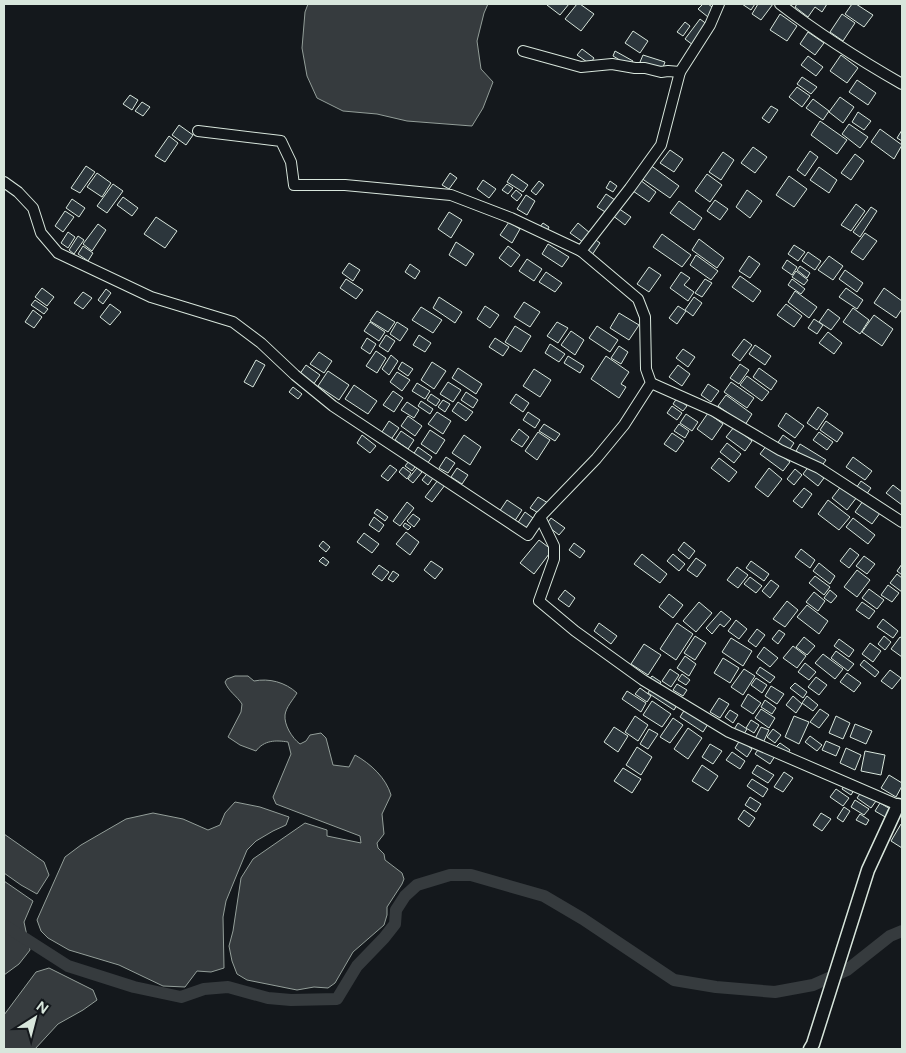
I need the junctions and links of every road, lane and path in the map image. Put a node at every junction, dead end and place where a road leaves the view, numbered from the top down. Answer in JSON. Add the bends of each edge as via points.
{"nodes":[{"id":1,"x":719,"y":4,"type":"edge"},
{"id":2,"x":780,"y":4,"type":"edge"},
{"id":3,"x":523,"y":51,"type":"dead end"},
{"id":4,"x":680,"y":72,"type":"junction"},
{"id":5,"x":902,"y":84,"type":"edge"},
{"id":6,"x":198,"y":131,"type":"dead end"},
{"id":7,"x":4,"y":182,"type":"edge"},
{"id":8,"x":581,"y":251,"type":"junction"},
{"id":9,"x":651,"y":383,"type":"junction"},
{"id":10,"x":540,"y":517,"type":"junction"},
{"id":11,"x":902,"y":522,"type":"edge"},
{"id":12,"x":900,"y":806,"type":"edge"},
{"id":13,"x":812,"y":1047,"type":"edge"}],
"edges":[{"from":1,"to":4,"type":"street","via":[[710,25]]},
{"from":2,"to":5,"type":"street","via":[[863,62]]},
{"from":3,"to":4,"type":"street","via":[[581,67],[612,64]]},
{"from":4,"to":8,"type":"street","via":[[660,145]]},
{"from":6,"to":8,"type":"street","via":[[281,141],[291,162],[294,185],[345,185],[451,195]]},
{"from":7,"to":10,"type":"street","via":[[33,208],[41,233],[58,253],[151,297],[233,322],[261,342],[333,406],[528,535]]},
{"from":8,"to":9,"type":"street","via":[[638,299],[645,316],[646,369]]},
{"from":9,"to":10,"type":"street","via":[[624,425],[596,459]]},
{"from":9,"to":11,"type":"street","via":[[714,410],[780,450],[819,468]]},
{"from":10,"to":12,"type":"street","via":[[554,546],[554,558],[539,601],[575,631],[643,680],[729,732]]},
{"from":12,"to":13,"type":"street","via":[[868,870]]}]}
